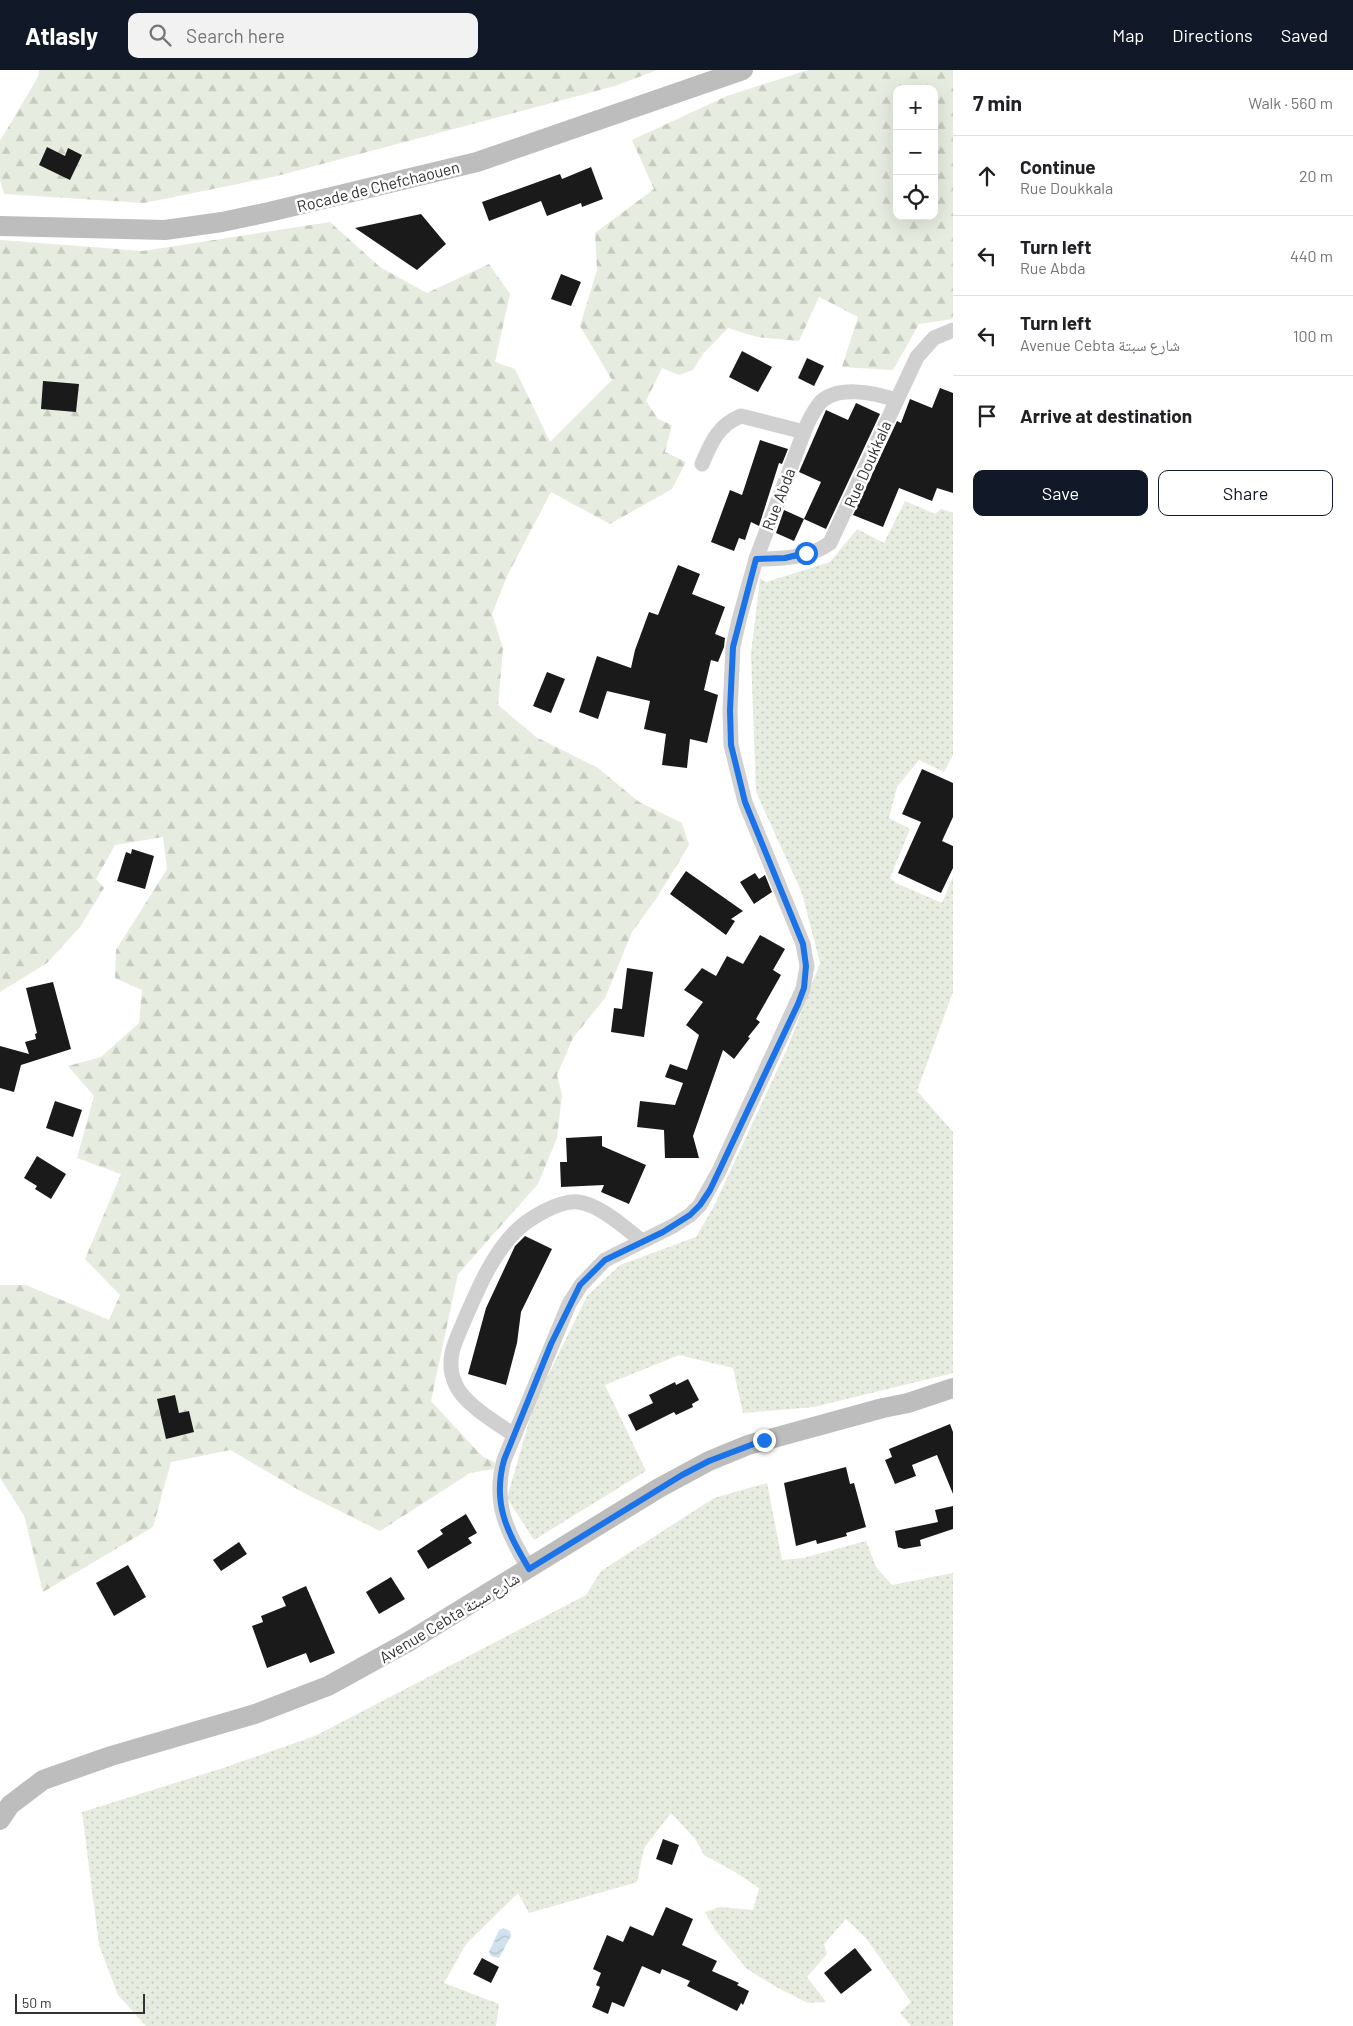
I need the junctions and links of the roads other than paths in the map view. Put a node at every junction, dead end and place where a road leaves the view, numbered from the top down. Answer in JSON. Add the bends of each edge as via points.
{"nodes":[{"id":1,"x":744,"y":70,"type":"edge"},
{"id":2,"x":0,"y":226,"type":"edge"},
{"id":3,"x":953,"y":330,"type":"edge"},
{"id":4,"x":896,"y":400,"type":"junction"},
{"id":5,"x":804,"y":432,"type":"junction"},
{"id":6,"x":702,"y":464,"type":"dead end"},
{"id":7,"x":756,"y":559,"type":"junction"},
{"id":8,"x":642,"y":1242,"type":"junction"},
{"id":9,"x":953,"y":1388,"type":"edge"},
{"id":10,"x":514,"y":1436,"type":"junction"},
{"id":11,"x":529,"y":1569,"type":"junction"},
{"id":12,"x":3,"y":1809,"type":"edge"}],
"edges":[{"from":1,"to":2,"type":"street","name":"Rocade de Chefchaouen","via":[[476,162],[270,212],[165,230]]},
{"from":3,"to":4,"type":"street","name":"Rue Doukkala","via":[[934,338],[917,357]]},
{"from":4,"to":5,"type":"street","name":"Rue Abda","via":[[851,391],[831,395],[820,403]]},
{"from":4,"to":7,"type":"street","name":"Rue Doukkala","via":[[830,543],[820,549],[785,558]]},
{"from":5,"to":6,"type":"street","via":[[741,416],[717,432]]},
{"from":5,"to":7,"type":"street","name":"Rue Abda"},
{"from":7,"to":8,"type":"street","name":"Rue Abda","via":[[733,647],[731,745],[745,802],[799,932],[806,955],[806,974],[798,1004],[710,1190],[690,1215]]},
{"from":8,"to":10,"type":"street","name":"Rue Abda","via":[[605,1260],[580,1285],[551,1344]]},
{"from":8,"to":10,"type":"street","via":[[606,1214],[574,1202],[547,1210],[514,1232],[493,1262],[459,1332],[451,1366],[454,1382],[464,1396]]},
{"from":9,"to":11,"type":"street","name":"Avenue Cebta شارع سبتة","via":[[748,1445],[709,1461],[659,1488]]},
{"from":10,"to":11,"type":"street","name":"Rue Abda","via":[[499,1478],[498,1499],[514,1543]]},
{"from":11,"to":12,"type":"street","name":"Avenue Cebta شارع سبتة","via":[[328,1686],[255,1714],[111,1756],[43,1780]]}]}
